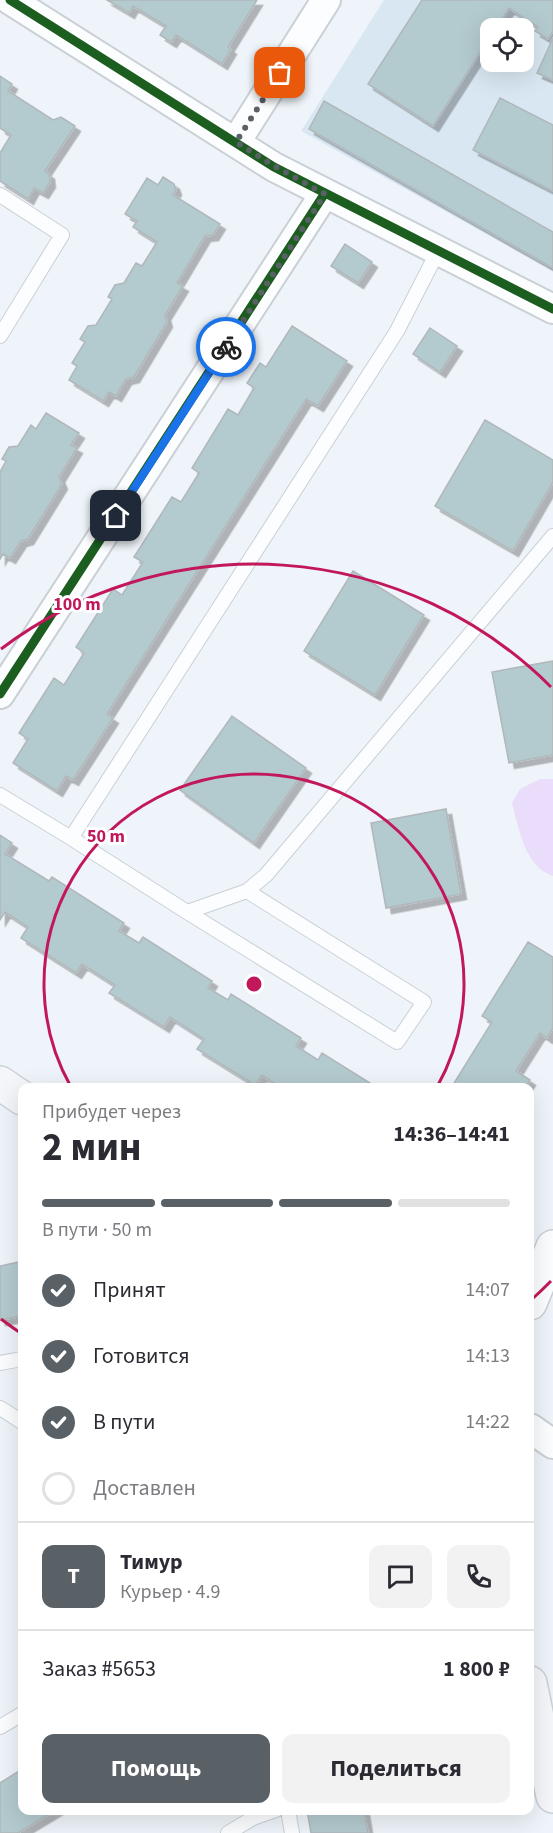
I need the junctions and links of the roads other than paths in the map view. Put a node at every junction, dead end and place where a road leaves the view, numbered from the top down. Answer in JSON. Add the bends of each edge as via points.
{"nodes":[{"id":1,"x":10,"y":0,"type":"edge"},
{"id":2,"x":326,"y":0,"type":"edge"},
{"id":3,"x":236,"y":142,"type":"junction"},
{"id":4,"x":325,"y":194,"type":"junction"},
{"id":5,"x":0,"y":195,"type":"edge"},
{"id":6,"x":438,"y":251,"type":"junction"},
{"id":7,"x":553,"y":309,"type":"edge"},
{"id":8,"x":0,"y":336,"type":"edge"},
{"id":9,"x":553,"y":536,"type":"edge"},
{"id":10,"x":0,"y":694,"type":"edge"},
{"id":11,"x":0,"y":795,"type":"edge"},
{"id":12,"x":71,"y":838,"type":"junction"},
{"id":13,"x":247,"y":891,"type":"junction"},
{"id":14,"x":187,"y":912,"type":"junction"},
{"id":15,"x":0,"y":1083,"type":"edge"},
{"id":16,"x":18,"y":1095,"type":"edge"},
{"id":17,"x":553,"y":1247,"type":"edge"},
{"id":18,"x":534,"y":1293,"type":"edge"},
{"id":19,"x":18,"y":1360,"type":"edge"},
{"id":20,"x":0,"y":1364,"type":"edge"},
{"id":21,"x":0,"y":1408,"type":"edge"},
{"id":22,"x":18,"y":1419,"type":"edge"},
{"id":23,"x":534,"y":1431,"type":"edge"},
{"id":24,"x":553,"y":1444,"type":"edge"},
{"id":25,"x":534,"y":1703,"type":"edge"},
{"id":26,"x":18,"y":1716,"type":"edge"},
{"id":27,"x":0,"y":1727,"type":"edge"},
{"id":28,"x":553,"y":1796,"type":"edge"},
{"id":29,"x":262,"y":1815,"type":"edge"},
{"id":30,"x":289,"y":1815,"type":"edge"},
{"id":31,"x":228,"y":1833,"type":"edge"},
{"id":32,"x":292,"y":1833,"type":"edge"}],
"edges":[{"from":1,"to":3,"type":"street"},
{"from":2,"to":3,"type":"street"},
{"from":3,"to":4,"type":"street"},
{"from":4,"to":6,"type":"street"},
{"from":4,"to":10,"type":"street"},
{"from":5,"to":8,"type":"lane","via":[[62,235]]},
{"from":6,"to":7,"type":"street"},
{"from":6,"to":12,"type":"lane","via":[[397,331]]},
{"from":9,"to":13,"type":"lane","via":[[266,876]]},
{"from":11,"to":12,"type":"lane"},
{"from":12,"to":14,"type":"lane"},
{"from":13,"to":14,"type":"lane"},
{"from":13,"to":14,"type":"lane","via":[[424,1002],[397,1042]]},
{"from":15,"to":16,"type":"main road"},
{"from":17,"to":18,"type":"street"},
{"from":19,"to":20,"type":"lane"},
{"from":21,"to":22,"type":"lane"},
{"from":23,"to":24,"type":"street"},
{"from":25,"to":28,"type":"main road"},
{"from":26,"to":27,"type":"lane"},
{"from":29,"to":31,"type":"lane"},
{"from":30,"to":32,"type":"lane"}]}
